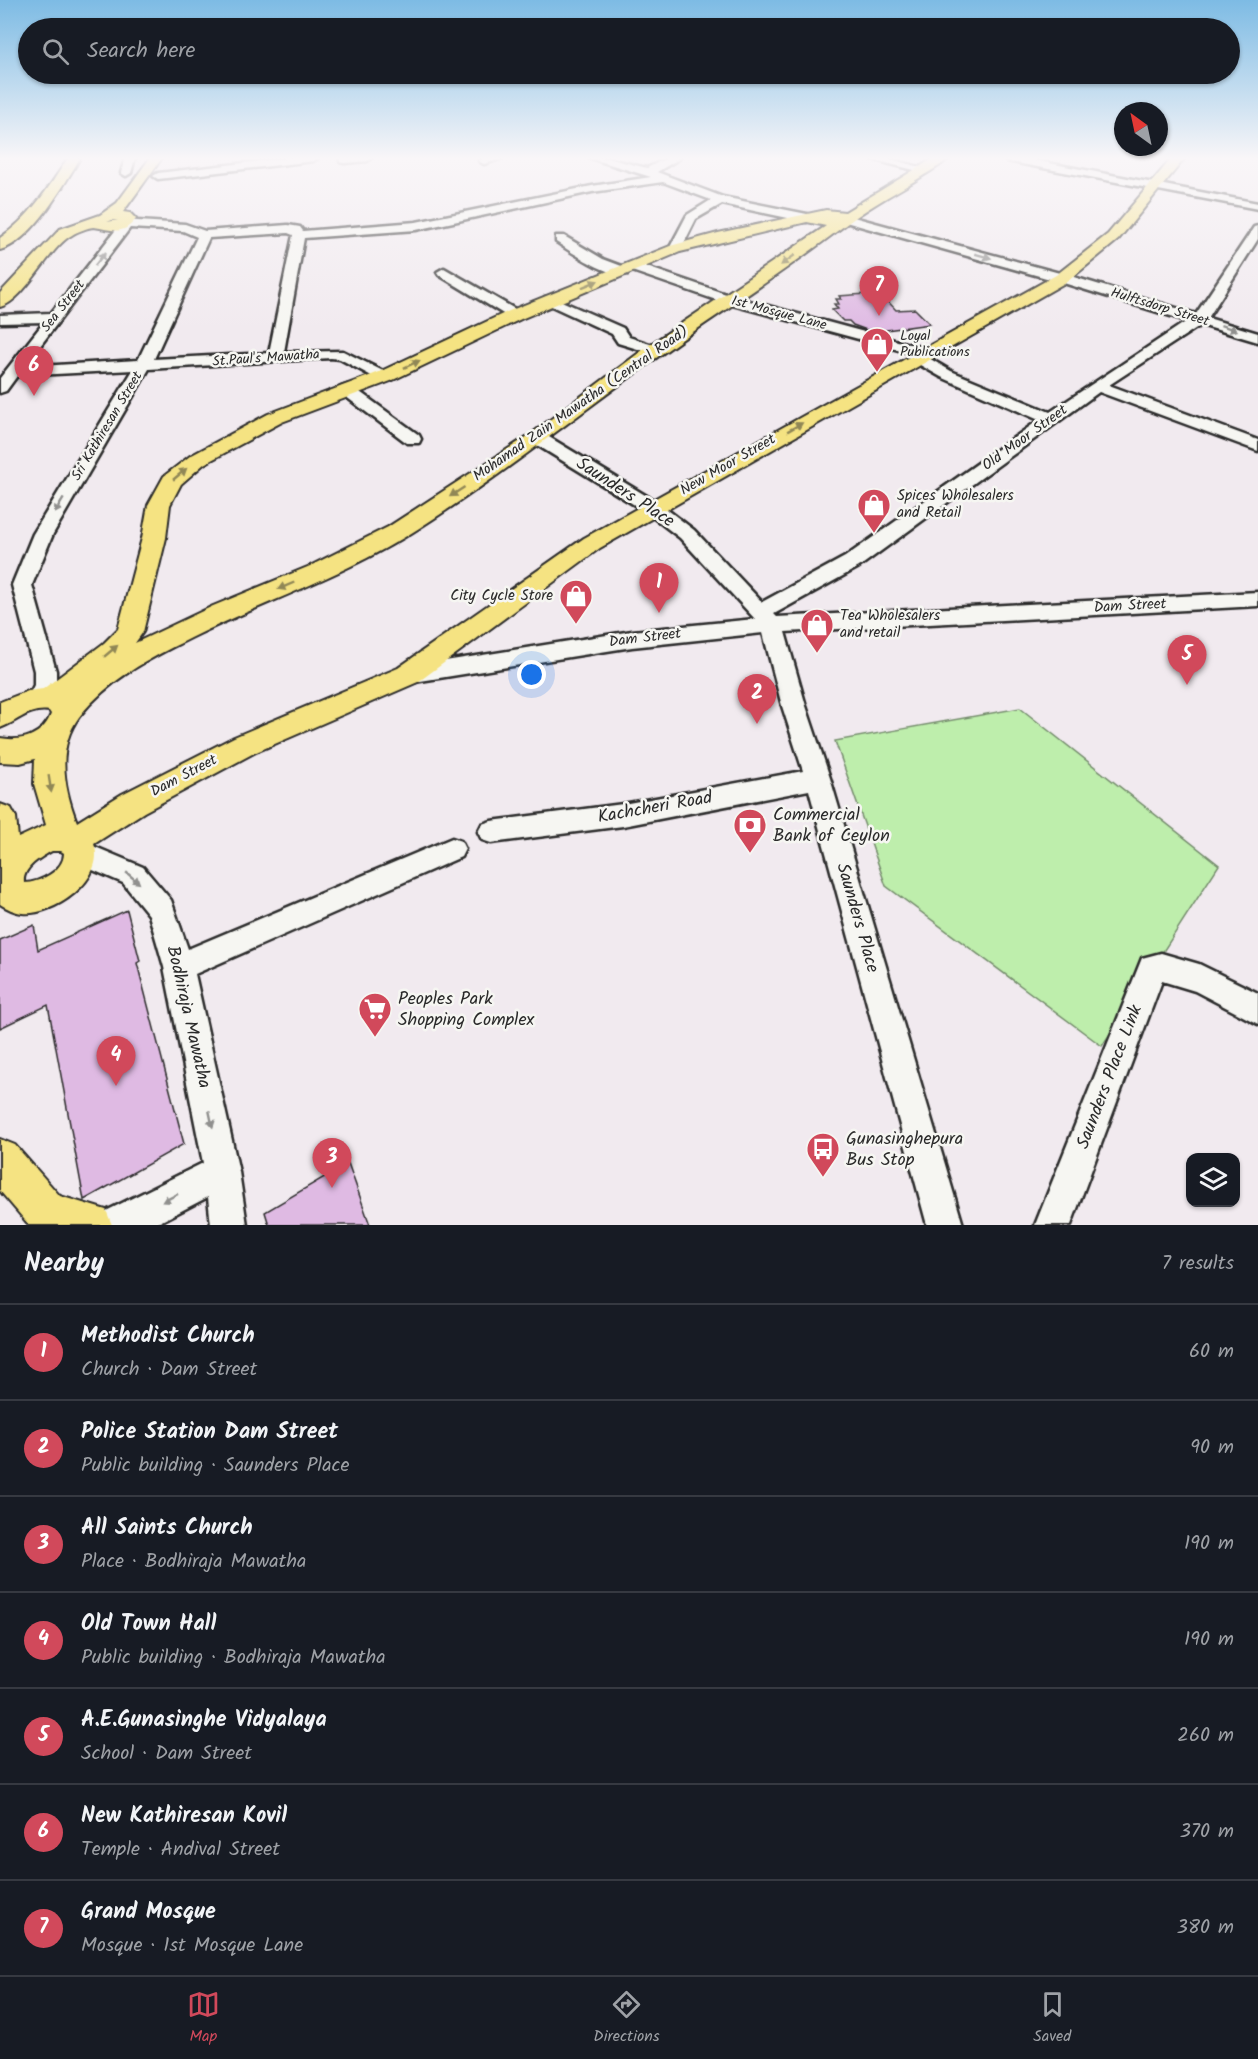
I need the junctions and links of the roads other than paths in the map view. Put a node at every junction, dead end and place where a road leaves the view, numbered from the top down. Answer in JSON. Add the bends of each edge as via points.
{"nodes":[{"id":1,"x":36,"y":215,"type":"edge"},
{"id":2,"x":109,"y":215,"type":"edge"},
{"id":3,"x":131,"y":215,"type":"edge"},
{"id":4,"x":464,"y":215,"type":"edge"},
{"id":5,"x":694,"y":215,"type":"edge"},
{"id":6,"x":814,"y":215,"type":"edge"},
{"id":7,"x":838,"y":215,"type":"edge"},
{"id":8,"x":872,"y":215,"type":"edge"},
{"id":9,"x":1130,"y":215,"type":"edge"},
{"id":10,"x":831,"y":218,"type":"junction"},
{"id":11,"x":102,"y":220,"type":"junction"},
{"id":12,"x":126,"y":223,"type":"junction"},
{"id":13,"x":867,"y":225,"type":"junction"},
{"id":14,"x":1258,"y":230,"type":"edge"},
{"id":15,"x":204,"y":235,"type":"junction"},
{"id":16,"x":299,"y":235,"type":"junction"},
{"id":17,"x":560,"y":239,"type":"dead end"},
{"id":18,"x":0,"y":245,"type":"edge"},
{"id":19,"x":675,"y":249,"type":"junction"},
{"id":20,"x":628,"y":269,"type":"junction"},
{"id":21,"x":444,"y":272,"type":"dead end"},
{"id":22,"x":1062,"y":278,"type":"junction"},
{"id":23,"x":550,"y":300,"type":"junction"},
{"id":24,"x":730,"y":300,"type":"junction"},
{"id":25,"x":0,"y":302,"type":"edge"},
{"id":26,"x":515,"y":315,"type":"junction"},
{"id":27,"x":55,"y":317,"type":"junction"},
{"id":28,"x":0,"y":319,"type":"edge"},
{"id":29,"x":1200,"y":319,"type":"junction"},
{"id":30,"x":1258,"y":338,"type":"edge"},
{"id":31,"x":654,"y":350,"type":"junction"},
{"id":32,"x":922,"y":356,"type":"junction"},
{"id":33,"x":276,"y":357,"type":"junction"},
{"id":34,"x":143,"y":366,"type":"junction"},
{"id":35,"x":12,"y":372,"type":"junction"},
{"id":36,"x":384,"y":377,"type":"junction"},
{"id":37,"x":1097,"y":386,"type":"junction"},
{"id":38,"x":0,"y":388,"type":"edge"},
{"id":39,"x":347,"y":390,"type":"junction"},
{"id":40,"x":1051,"y":419,"type":"junction"},
{"id":41,"x":538,"y":438,"type":"junction"},
{"id":42,"x":413,"y":439,"type":"dead end"},
{"id":43,"x":1258,"y":446,"type":"edge"},
{"id":44,"x":653,"y":508,"type":"junction"},
{"id":45,"x":1258,"y":598,"type":"edge"},
{"id":46,"x":134,"y":616,"type":"junction"},
{"id":47,"x":766,"y":618,"type":"junction"},
{"id":48,"x":173,"y":634,"type":"junction"},
{"id":49,"x":408,"y":675,"type":"junction"},
{"id":50,"x":53,"y":711,"type":"junction"},
{"id":51,"x":0,"y":717,"type":"edge"},
{"id":52,"x":0,"y":750,"type":"edge"},
{"id":53,"x":818,"y":778,"type":"junction"},
{"id":54,"x":0,"y":817,"type":"edge"},
{"id":55,"x":491,"y":832,"type":"dead end"},
{"id":56,"x":74,"y":843,"type":"junction"},
{"id":57,"x":452,"y":849,"type":"dead end"},
{"id":58,"x":7,"y":892,"type":"edge"},
{"id":59,"x":179,"y":967,"type":"junction"},
{"id":60,"x":1258,"y":1009,"type":"edge"},
{"id":61,"x":0,"y":1160,"type":"edge"},
{"id":62,"x":222,"y":1172,"type":"junction"},
{"id":63,"x":42,"y":1219,"type":"edge"},
{"id":64,"x":92,"y":1225,"type":"edge"},
{"id":65,"x":117,"y":1225,"type":"edge"},
{"id":66,"x":229,"y":1225,"type":"edge"},
{"id":67,"x":945,"y":1225,"type":"edge"},
{"id":68,"x":1053,"y":1225,"type":"edge"}],
"edges":[{"from":1,"to":18,"type":"main road"},
{"from":2,"to":11,"type":"main road"},
{"from":3,"to":12,"type":"main road"},
{"from":4,"to":16,"type":"street","via":[[416,225]]},
{"from":5,"to":19,"type":"street"},
{"from":6,"to":10,"type":"street","name":"Hulftsdorp Street"},
{"from":7,"to":10,"type":"main road"},
{"from":8,"to":13,"type":"main road"},
{"from":9,"to":22,"type":"main road","name":"New Moor Street","via":[[1113,237]]},
{"from":10,"to":13,"type":"street","name":"Hulftsdorp Street"},
{"from":10,"to":19,"type":"main road","via":[[718,237]]},
{"from":10,"to":24,"type":"main road","name":"Mohamad Zain Mawatha (Central Road)","one_way":true},
{"from":11,"to":12,"type":"main road","via":[[108,227]]},
{"from":11,"to":25,"type":"main road","via":[[62,236]]},
{"from":12,"to":15,"type":"street","via":[[185,228]]},
{"from":27,"to":12,"type":"street","name":"Sea Street","one_way":true},
{"from":13,"to":22,"type":"street","name":"Hulftsdorp Street","one_way":true},
{"from":14,"to":29,"type":"street","name":"Old Moor Street"},
{"from":15,"to":16,"type":"street","via":[[288,229]]},
{"from":15,"to":34,"type":"street","name":"Sri Kathiresan Street"},
{"from":16,"to":33,"type":"street"},
{"from":17,"to":20,"type":"street","name":"1st Mosque Lane","via":[[598,262]]},
{"from":19,"to":20,"type":"main road"},
{"from":23,"to":20,"type":"main road","one_way":true},
{"from":20,"to":24,"type":"street","name":"1st Mosque Lane"},
{"from":21,"to":26,"type":"street"},
{"from":22,"to":29,"type":"street","name":"Hulftsdorp Street"},
{"from":22,"to":32,"type":"main road","name":"New Moor Street"},
{"from":23,"to":26,"type":"main road"},
{"from":23,"to":31,"type":"street","via":[[618,332],[622,340]]},
{"from":24,"to":31,"type":"main road","name":"Mohamad Zain Mawatha (Central Road)"},
{"from":24,"to":32,"type":"street","name":"1st Mosque Lane"},
{"from":36,"to":26,"type":"main road","one_way":true},
{"from":27,"to":28,"type":"street"},
{"from":27,"to":35,"type":"street","name":"Sea Street"},
{"from":29,"to":30,"type":"street","name":"Hulftsdorp Street","one_way":true},
{"from":29,"to":37,"type":"street","name":"Old Moor Street"},
{"from":31,"to":41,"type":"main road","name":"Mohamad Zain Mawatha (Central Road)"},
{"from":32,"to":40,"type":"street","name":"1st Mosque Lane","via":[[946,374]]},
{"from":44,"to":32,"type":"main road","name":"New Moor Street","one_way":true},
{"from":33,"to":34,"type":"street","name":"St.Paul's Mawatha"},
{"from":33,"to":36,"type":"street","name":"St.Paul's Mawatha","via":[[338,354]]},
{"from":34,"to":35,"type":"street","name":"St.Paul's Mawatha"},
{"from":34,"to":50,"type":"street","name":"Sri Kathiresan Street","one_way":true,"via":[[43,534],[22,585]]},
{"from":35,"to":38,"type":"street","name":"Sea Street"},
{"from":36,"to":39,"type":"main road"},
{"from":37,"to":40,"type":"street","name":"Old Moor Street"},
{"from":37,"to":43,"type":"street"},
{"from":39,"to":42,"type":"street"},
{"from":46,"to":39,"type":"main road","one_way":true,"via":[[159,505],[172,481],[197,460],[266,423]]},
{"from":40,"to":47,"type":"street","name":"Old Moor Street","via":[[852,562]]},
{"from":41,"to":44,"type":"street","name":"Saunders Place"},
{"from":41,"to":48,"type":"main road","name":"Mohamad Zain Mawatha (Central Road)","one_way":true,"via":[[396,532],[319,572]]},
{"from":44,"to":47,"type":"street","name":"Saunders Place","via":[[687,534]]},
{"from":44,"to":49,"type":"main road","name":"New Moor Street","via":[[592,543]]},
{"from":45,"to":47,"type":"street","name":"Dam Street"},
{"from":46,"to":48,"type":"main road","via":[[138,628],[148,634]]},
{"from":50,"to":46,"type":"main road","one_way":true,"via":[[124,640]]},
{"from":47,"to":49,"type":"street","name":"Dam Street"},
{"from":47,"to":53,"type":"street","name":"Saunders Place"},
{"from":48,"to":50,"type":"main road","name":"Mohamad Zain Mawatha (Central Road)","via":[[131,656]]},
{"from":49,"to":56,"type":"main road","name":"Dam Street","via":[[244,745],[133,803]]},
{"from":50,"to":51,"type":"main road","via":[[21,703]]},
{"from":50,"to":52,"type":"main road","via":[[47,740],[18,752]]},
{"from":50,"to":56,"type":"main road","one_way":true,"via":[[48,775],[52,795]]},
{"from":53,"to":55,"type":"street","name":"Kachcheri Road","via":[[623,815]]},
{"from":53,"to":67,"type":"street","name":"Saunders Place"},
{"from":54,"to":58,"type":"main road"},
{"from":56,"to":58,"type":"main road","via":[[50,837],[27,848],[18,855]]},
{"from":56,"to":58,"type":"main road","via":[[80,862],[68,881],[45,894]]},
{"from":56,"to":59,"type":"street","name":"Bodhiraja Mawatha","one_way":true,"via":[[133,875],[161,909]]},
{"from":57,"to":59,"type":"street"},
{"from":59,"to":62,"type":"street","name":"Bodhiraja Mawatha","one_way":true},
{"from":60,"to":68,"type":"street","name":"Saunders Place Link","via":[[1192,975],[1165,966],[1152,968]]},
{"from":61,"to":63,"type":"main road"},
{"from":62,"to":65,"type":"street","one_way":true},
{"from":62,"to":66,"type":"street","name":"Bodhiraja Mawatha"},
{"from":63,"to":64,"type":"main road"}]}
